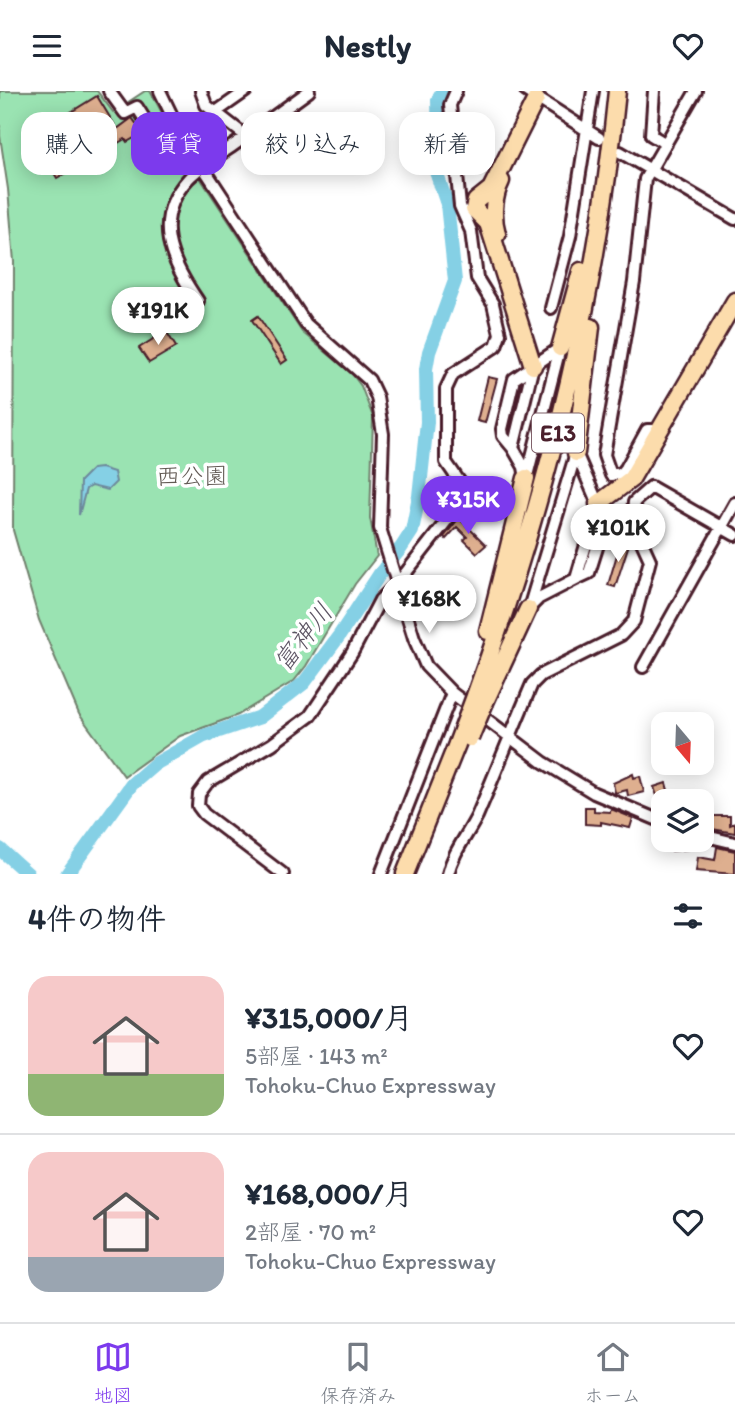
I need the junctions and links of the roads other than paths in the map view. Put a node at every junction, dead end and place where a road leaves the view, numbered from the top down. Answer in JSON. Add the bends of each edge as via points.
{"nodes":[{"id":1,"x":109,"y":91,"type":"edge"},
{"id":2,"x":160,"y":91,"type":"edge"},
{"id":3,"x":201,"y":91,"type":"edge"},
{"id":4,"x":246,"y":91,"type":"edge"},
{"id":5,"x":309,"y":91,"type":"edge"},
{"id":6,"x":456,"y":91,"type":"edge"},
{"id":7,"x":593,"y":91,"type":"edge"},
{"id":8,"x":654,"y":91,"type":"edge"},
{"id":9,"x":696,"y":91,"type":"edge"},
{"id":10,"x":617,"y":94,"type":"edge"},
{"id":11,"x":531,"y":95,"type":"edge"},
{"id":12,"x":140,"y":112,"type":"edge"},
{"id":13,"x":171,"y":112,"type":"edge"},
{"id":14,"x":216,"y":112,"type":"joint"},
{"id":15,"x":280,"y":112,"type":"edge"},
{"id":16,"x":227,"y":121,"type":"edge"},
{"id":17,"x":587,"y":130,"type":"junction"},
{"id":18,"x":241,"y":132,"type":"edge"},
{"id":19,"x":599,"y":138,"type":"dead end"},
{"id":20,"x":666,"y":144,"type":"junction"},
{"id":21,"x":614,"y":157,"type":"junction"},
{"id":22,"x":650,"y":171,"type":"junction"},
{"id":23,"x":193,"y":175,"type":"edge"},
{"id":24,"x":208,"y":175,"type":"edge"},
{"id":25,"x":735,"y":219,"type":"edge"},
{"id":26,"x":198,"y":301,"type":"dead end"},
{"id":27,"x":735,"y":301,"type":"edge"},
{"id":28,"x":551,"y":308,"type":"dead end"},
{"id":29,"x":735,"y":310,"type":"edge"},
{"id":30,"x":560,"y":348,"type":"junction"},
{"id":31,"x":536,"y":364,"type":"junction"},
{"id":32,"x":661,"y":430,"type":"junction"},
{"id":33,"x":576,"y":453,"type":"junction"},
{"id":34,"x":526,"y":478,"type":"junction"},
{"id":35,"x":735,"y":503,"type":"edge"},
{"id":36,"x":601,"y":509,"type":"junction"},
{"id":37,"x":722,"y":527,"type":"junction"},
{"id":38,"x":735,"y":535,"type":"edge"},
{"id":39,"x":397,"y":584,"type":"junction"},
{"id":40,"x":528,"y":609,"type":"junction"},
{"id":41,"x":643,"y":667,"type":"dead end"},
{"id":42,"x":470,"y":696,"type":"junction"},
{"id":43,"x":508,"y":738,"type":"junction"},
{"id":44,"x":460,"y":741,"type":"junction"},
{"id":45,"x":651,"y":817,"type":"edge"},
{"id":46,"x":714,"y":838,"type":"edge"},
{"id":47,"x":735,"y":843,"type":"edge"},
{"id":48,"x":408,"y":867,"type":"edge"},
{"id":49,"x":283,"y":874,"type":"edge"},
{"id":50,"x":381,"y":874,"type":"edge"},
{"id":51,"x":448,"y":874,"type":"edge"}],
"edges":[{"from":1,"to":12,"type":"street","via":[[125,113],[137,107]]},
{"from":2,"to":13,"type":"street"},
{"from":3,"to":14,"type":"street","via":[[206,105]]},
{"from":4,"to":14,"type":"street"},
{"from":5,"to":15,"type":"street"},
{"from":6,"to":39,"type":"street","via":[[450,105],[460,207],[471,231],[477,278],[493,304],[500,334],[496,346],[447,380],[446,463],[466,496]]},
{"from":7,"to":17,"type":"street"},
{"from":8,"to":20,"type":"street","via":[[651,135]]},
{"from":9,"to":20,"type":"street"},
{"from":10,"to":21,"type":"highway","number":"E13"},
{"from":10,"to":30,"type":"highway","via":[[589,235]]},
{"from":11,"to":17,"type":"street"},
{"from":11,"to":31,"type":"highway","via":[[527,126],[496,192],[494,222]]},
{"from":16,"to":18,"type":"street"},
{"from":17,"to":19,"type":"street"},
{"from":17,"to":28,"type":"street","via":[[570,236]]},
{"from":20,"to":22,"type":"street"},
{"from":21,"to":22,"type":"street"},
{"from":21,"to":33,"type":"highway"},
{"from":21,"to":42,"type":"highway","number":"E13","via":[[566,401],[509,603]]},
{"from":22,"to":25,"type":"street"},
{"from":22,"to":32,"type":"street","via":[[645,179],[634,282],[604,455],[611,475],[622,473],[647,430]]},
{"from":23,"to":26,"type":"street","via":[[170,204],[168,228],[173,260]]},
{"from":24,"to":39,"type":"street","via":[[306,324],[369,380],[377,397],[383,434],[380,528]]},
{"from":27,"to":32,"type":"highway"},
{"from":29,"to":36,"type":"highway","via":[[636,480]]},
{"from":30,"to":31,"type":"street"},
{"from":30,"to":34,"type":"street"},
{"from":31,"to":34,"type":"street","via":[[513,448]]},
{"from":32,"to":36,"type":"highway","via":[[631,479]]},
{"from":33,"to":36,"type":"street"},
{"from":33,"to":40,"type":"street"},
{"from":34,"to":42,"type":"highway"},
{"from":35,"to":37,"type":"street"},
{"from":36,"to":40,"type":"street","via":[[606,519],[589,573]]},
{"from":37,"to":38,"type":"street"},
{"from":37,"to":41,"type":"street"},
{"from":37,"to":43,"type":"street","via":[[647,488],[634,502],[632,520],[650,560],[629,629],[541,675],[532,684]]},
{"from":39,"to":42,"type":"street","via":[[419,653],[433,675]]},
{"from":39,"to":49,"type":"street","via":[[380,600],[310,716],[208,782],[198,794],[204,814]]},
{"from":40,"to":42,"type":"highway"},
{"from":42,"to":43,"type":"street"},
{"from":42,"to":44,"type":"highway","number":"E13","bridge":true},
{"from":42,"to":50,"type":"street"},
{"from":43,"to":45,"type":"street","via":[[594,793]]},
{"from":43,"to":51,"type":"street"},
{"from":44,"to":48,"type":"highway","number":"E13"},
{"from":44,"to":48,"type":"highway","via":[[432,825]]},
{"from":46,"to":47,"type":"street"}]}
